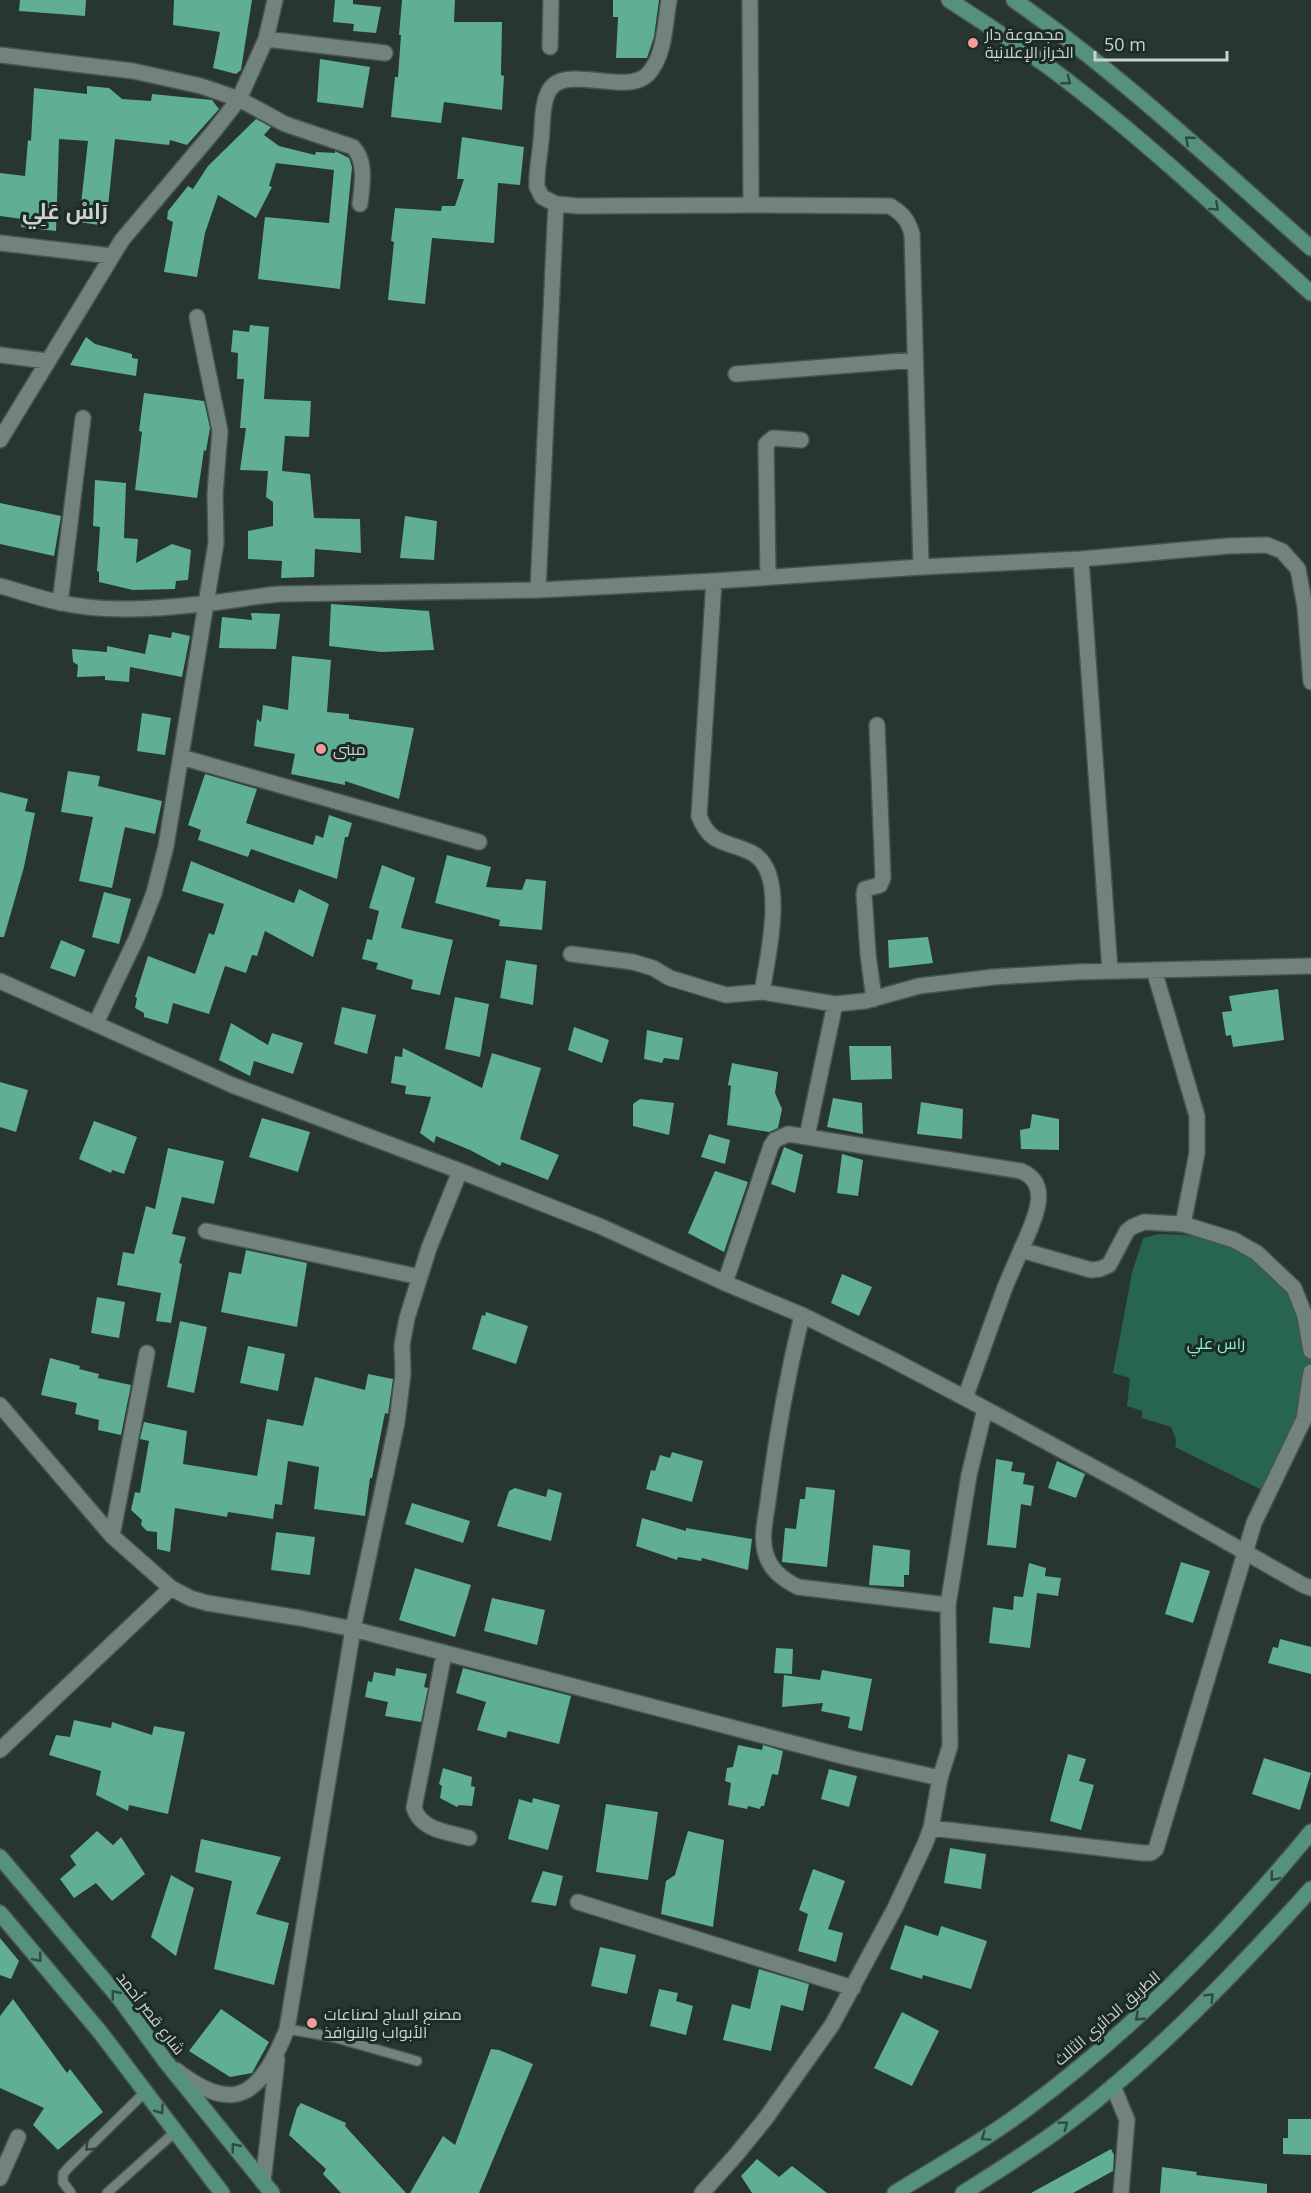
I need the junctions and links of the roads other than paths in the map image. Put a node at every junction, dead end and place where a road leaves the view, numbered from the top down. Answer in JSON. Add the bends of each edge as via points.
{"nodes":[{"id":1,"x":275,"y":0,"type":"edge"},
{"id":2,"x":551,"y":0,"type":"edge"},
{"id":3,"x":669,"y":0,"type":"edge"},
{"id":4,"x":750,"y":0,"type":"edge"},
{"id":5,"x":950,"y":0,"type":"edge"},
{"id":6,"x":1014,"y":0,"type":"edge"},
{"id":7,"x":1025,"y":0,"type":"edge"},
{"id":8,"x":1036,"y":16,"type":"junction"},
{"id":9,"x":266,"y":39,"type":"junction"},
{"id":10,"x":550,"y":47,"type":"dead end"},
{"id":11,"x":385,"y":53,"type":"dead end"},
{"id":12,"x":0,"y":55,"type":"edge"},
{"id":13,"x":239,"y":99,"type":"junction"},
{"id":14,"x":360,"y":204,"type":"dead end"},
{"id":15,"x":556,"y":204,"type":"junction"},
{"id":16,"x":751,"y":204,"type":"junction"},
{"id":17,"x":0,"y":243,"type":"edge"},
{"id":18,"x":1311,"y":248,"type":"edge"},
{"id":19,"x":112,"y":256,"type":"junction"},
{"id":20,"x":1311,"y":293,"type":"edge"},
{"id":21,"x":197,"y":317,"type":"dead end"},
{"id":22,"x":0,"y":355,"type":"edge"},
{"id":23,"x":915,"y":360,"type":"junction"},
{"id":24,"x":47,"y":361,"type":"junction"},
{"id":25,"x":736,"y":374,"type":"dead end"},
{"id":26,"x":83,"y":418,"type":"dead end"},
{"id":27,"x":0,"y":440,"type":"edge"},
{"id":28,"x":801,"y":440,"type":"dead end"},
{"id":29,"x":1081,"y":559,"type":"junction"},
{"id":30,"x":921,"y":567,"type":"junction"},
{"id":31,"x":768,"y":577,"type":"junction"},
{"id":32,"x":714,"y":581,"type":"junction"},
{"id":33,"x":0,"y":586,"type":"edge"},
{"id":34,"x":538,"y":590,"type":"junction"},
{"id":35,"x":60,"y":603,"type":"junction"},
{"id":36,"x":205,"y":604,"type":"junction"},
{"id":37,"x":1311,"y":682,"type":"edge"},
{"id":38,"x":877,"y":725,"type":"dead end"},
{"id":39,"x":181,"y":757,"type":"junction"},
{"id":40,"x":479,"y":842,"type":"dead end"},
{"id":41,"x":571,"y":954,"type":"dead end"},
{"id":42,"x":1311,"y":966,"type":"edge"},
{"id":43,"x":1154,"y":970,"type":"junction"},
{"id":44,"x":1110,"y":971,"type":"junction"},
{"id":45,"x":0,"y":981,"type":"edge"},
{"id":46,"x":762,"y":992,"type":"junction"},
{"id":47,"x":874,"y":999,"type":"junction"},
{"id":48,"x":835,"y":1004,"type":"junction"},
{"id":49,"x":96,"y":1023,"type":"junction"},
{"id":50,"x":807,"y":1136,"type":"junction"},
{"id":51,"x":460,"y":1171,"type":"junction"},
{"id":52,"x":1183,"y":1224,"type":"junction"},
{"id":53,"x":206,"y":1231,"type":"dead end"},
{"id":54,"x":1021,"y":1250,"type":"junction"},
{"id":55,"x":420,"y":1277,"type":"junction"},
{"id":56,"x":725,"y":1283,"type":"junction"},
{"id":57,"x":802,"y":1315,"type":"junction"},
{"id":58,"x":1311,"y":1351,"type":"edge"},
{"id":59,"x":147,"y":1353,"type":"dead end"},
{"id":60,"x":1311,"y":1372,"type":"edge"},
{"id":61,"x":965,"y":1398,"type":"junction"},
{"id":62,"x":0,"y":1405,"type":"edge"},
{"id":63,"x":985,"y":1409,"type":"junction"},
{"id":64,"x":1307,"y":1415,"type":"edge"},
{"id":65,"x":112,"y":1536,"type":"junction"},
{"id":66,"x":1245,"y":1552,"type":"junction"},
{"id":67,"x":171,"y":1588,"type":"junction"},
{"id":68,"x":1308,"y":1589,"type":"edge"},
{"id":69,"x":948,"y":1605,"type":"junction"},
{"id":70,"x":353,"y":1629,"type":"junction"},
{"id":71,"x":444,"y":1654,"type":"junction"},
{"id":72,"x":0,"y":1750,"type":"edge"},
{"id":73,"x":940,"y":1778,"type":"junction"},
{"id":74,"x":931,"y":1828,"type":"junction"},
{"id":75,"x":1311,"y":1832,"type":"edge"},
{"id":76,"x":469,"y":1838,"type":"dead end"},
{"id":77,"x":0,"y":1857,"type":"edge"},
{"id":78,"x":1311,"y":1889,"type":"edge"},
{"id":79,"x":578,"y":1902,"type":"dead end"},
{"id":80,"x":0,"y":1913,"type":"edge"},
{"id":81,"x":853,"y":1988,"type":"junction"},
{"id":82,"x":287,"y":2029,"type":"junction"},
{"id":83,"x":277,"y":2053,"type":"junction"},
{"id":84,"x":417,"y":2061,"type":"dead end"},
{"id":85,"x":166,"y":2062,"type":"junction"},
{"id":86,"x":1113,"y":2086,"type":"junction"},
{"id":87,"x":146,"y":2091,"type":"junction"},
{"id":88,"x":176,"y":2132,"type":"junction"},
{"id":89,"x":18,"y":2137,"type":"dead end"},
{"id":90,"x":0,"y":2178,"type":"edge"},
{"id":91,"x":267,"y":2187,"type":"edge"},
{"id":92,"x":71,"y":2193,"type":"edge"},
{"id":93,"x":107,"y":2193,"type":"edge"},
{"id":94,"x":222,"y":2193,"type":"edge"},
{"id":95,"x":702,"y":2193,"type":"edge"},
{"id":96,"x":895,"y":2193,"type":"edge"},
{"id":97,"x":963,"y":2193,"type":"edge"},
{"id":98,"x":1121,"y":2193,"type":"edge"}],
"edges":[{"from":1,"to":9,"type":"street"},
{"from":2,"to":10,"type":"street"},
{"from":3,"to":15,"type":"street","via":[[658,58],[642,79],[572,79],[558,82],[547,94],[537,186],[542,197]]},
{"from":4,"to":16,"type":"street"},
{"from":5,"to":20,"type":"main road","one_way":true,"via":[[1067,81]]},
{"from":6,"to":8,"type":"main road"},
{"from":7,"to":8,"type":"main road"},
{"from":18,"to":8,"type":"main road","one_way":true,"via":[[1144,100]]},
{"from":9,"to":11,"type":"street"},
{"from":9,"to":13,"type":"street"},
{"from":12,"to":13,"type":"street","via":[[133,71]]},
{"from":13,"to":14,"type":"street","via":[[285,124],[353,147],[362,164]]},
{"from":13,"to":19,"type":"street","via":[[141,215]]},
{"from":15,"to":16,"type":"street"},
{"from":15,"to":34,"type":"street"},
{"from":16,"to":23,"type":"street","via":[[890,206],[902,213],[912,234]]},
{"from":17,"to":19,"type":"street"},
{"from":19,"to":24,"type":"street"},
{"from":21,"to":36,"type":"street","via":[[220,431],[216,543]]},
{"from":22,"to":24,"type":"street"},
{"from":23,"to":25,"type":"street"},
{"from":23,"to":30,"type":"street"},
{"from":24,"to":27,"type":"street"},
{"from":26,"to":35,"type":"street"},
{"from":28,"to":31,"type":"street","via":[[773,438],[766,444]]},
{"from":29,"to":30,"type":"street"},
{"from":29,"to":37,"type":"street","via":[[1228,546],[1267,545],[1282,551],[1298,569],[1302,582]]},
{"from":29,"to":44,"type":"street"},
{"from":30,"to":31,"type":"street"},
{"from":31,"to":32,"type":"street"},
{"from":32,"to":34,"type":"street"},
{"from":32,"to":46,"type":"street","via":[[699,816],[710,836],[752,853],[768,867],[773,909]]},
{"from":33,"to":35,"type":"street"},
{"from":34,"to":36,"type":"street","via":[[280,594]]},
{"from":35,"to":36,"type":"street","via":[[136,609]]},
{"from":36,"to":39,"type":"street"},
{"from":38,"to":47,"type":"street","via":[[883,878],[880,885],[866,889],[864,894]]},
{"from":39,"to":40,"type":"street"},
{"from":39,"to":49,"type":"street","via":[[154,892]]},
{"from":41,"to":46,"type":"street","via":[[633,962],[726,995]]},
{"from":42,"to":43,"type":"street"},
{"from":43,"to":44,"type":"street"},
{"from":43,"to":52,"type":"street","via":[[1197,1116],[1197,1153]]},
{"from":44,"to":47,"type":"street","via":[[956,981],[919,986]]},
{"from":45,"to":49,"type":"street"},
{"from":46,"to":48,"type":"street"},
{"from":47,"to":48,"type":"street"},
{"from":48,"to":50,"type":"street"},
{"from":49,"to":51,"type":"street","via":[[232,1085]]},
{"from":50,"to":54,"type":"street","via":[[1029,1174],[1035,1179],[1040,1197]]},
{"from":50,"to":56,"type":"street","via":[[788,1134],[771,1146]]},
{"from":51,"to":55,"type":"street"},
{"from":51,"to":56,"type":"street","via":[[602,1227]]},
{"from":52,"to":54,"type":"street","via":[[1144,1222],[1132,1227],[1109,1265],[1100,1269],[1091,1270]]},
{"from":52,"to":58,"type":"street","via":[[1247,1246],[1294,1288],[1305,1316]]},
{"from":53,"to":55,"type":"street"},
{"from":54,"to":61,"type":"street"},
{"from":55,"to":70,"type":"street","via":[[407,1318],[397,1422]]},
{"from":56,"to":57,"type":"street"},
{"from":57,"to":61,"type":"street"},
{"from":57,"to":69,"type":"street","via":[[772,1469],[764,1534],[767,1559],[777,1573],[798,1587]]},
{"from":59,"to":65,"type":"street"},
{"from":60,"to":64,"type":"street"},
{"from":61,"to":63,"type":"street"},
{"from":62,"to":65,"type":"street"},
{"from":63,"to":66,"type":"street"},
{"from":63,"to":69,"type":"street","via":[[969,1475]]},
{"from":64,"to":66,"type":"street","via":[[1262,1505]]},
{"from":65,"to":67,"type":"street"},
{"from":66,"to":68,"type":"street"},
{"from":66,"to":74,"type":"street","via":[[1156,1849],[1143,1853]]},
{"from":67,"to":70,"type":"street","via":[[207,1603]]},
{"from":67,"to":72,"type":"street"},
{"from":69,"to":73,"type":"street","via":[[951,1732]]},
{"from":70,"to":71,"type":"street"},
{"from":70,"to":82,"type":"street"},
{"from":71,"to":73,"type":"street"},
{"from":71,"to":76,"type":"street","via":[[414,1808],[428,1827]]},
{"from":73,"to":74,"type":"street"},
{"from":74,"to":81,"type":"street"},
{"from":75,"to":96,"type":"main road","name":"الطريق الدائري الثالث","one_way":true,"via":[[1216,1941],[1119,2036],[1027,2109]]},
{"from":85,"to":77,"type":"main road","name":"شارع قصر أحمد","one_way":true,"via":[[120,1999]]},
{"from":86,"to":78,"type":"main road","one_way":true,"via":[[1197,2011]]},
{"from":79,"to":81,"type":"street"},
{"from":80,"to":87,"type":"main road","one_way":true},
{"from":81,"to":95,"type":"street","via":[[832,2025],[766,2118]]},
{"from":82,"to":83,"type":"street"},
{"from":82,"to":84,"type":"lane","via":[[333,2037]]},
{"from":83,"to":85,"type":"street","via":[[259,2082],[241,2092],[225,2094],[201,2088]]},
{"from":83,"to":91,"type":"street"},
{"from":91,"to":85,"type":"main road","name":"شارع قصر أحمد","one_way":true},
{"from":97,"to":86,"type":"main road","one_way":true,"via":[[1065,2125]]},
{"from":86,"to":98,"type":"street","via":[[1127,2120]]},
{"from":87,"to":88,"type":"main road","one_way":true},
{"from":87,"to":92,"type":"lane","one_way":true,"via":[[63,2174],[63,2182]]},
{"from":88,"to":93,"type":"lane"},
{"from":88,"to":94,"type":"main road"},
{"from":89,"to":90,"type":"street"}]}
